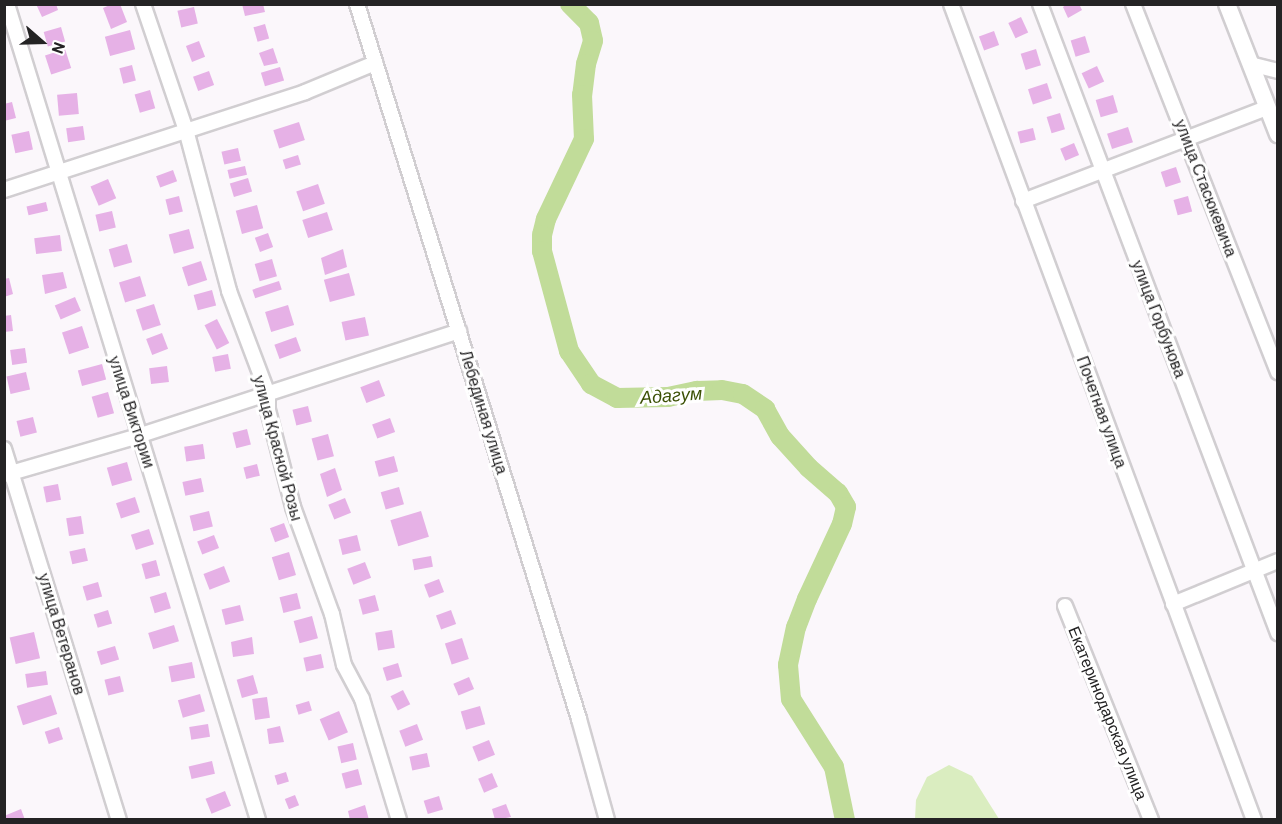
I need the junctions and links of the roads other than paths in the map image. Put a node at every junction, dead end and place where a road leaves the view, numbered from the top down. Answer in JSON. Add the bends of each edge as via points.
{"nodes":[{"id":1,"x":7,"y":4,"type":"edge"},
{"id":2,"x":143,"y":4,"type":"edge"},
{"id":3,"x":357,"y":4,"type":"edge"},
{"id":4,"x":951,"y":4,"type":"edge"},
{"id":5,"x":1040,"y":4,"type":"edge"},
{"id":6,"x":1133,"y":4,"type":"edge"},
{"id":7,"x":1227,"y":4,"type":"edge"},
{"id":8,"x":375,"y":63,"type":"junction"},
{"id":9,"x":1250,"y":64,"type":"junction"},
{"id":10,"x":1278,"y":71,"type":"edge"},
{"id":11,"x":1267,"y":108,"type":"junction"},
{"id":12,"x":186,"y":130,"type":"junction"},
{"id":13,"x":1278,"y":134,"type":"edge"},
{"id":14,"x":1186,"y":138,"type":"junction"},
{"id":15,"x":1102,"y":170,"type":"junction"},
{"id":16,"x":57,"y":173,"type":"junction"},
{"id":17,"x":4,"y":190,"type":"edge"},
{"id":18,"x":1023,"y":201,"type":"junction"},
{"id":19,"x":459,"y":331,"type":"junction"},
{"id":20,"x":1278,"y":372,"type":"edge"},
{"id":21,"x":267,"y":394,"type":"junction"},
{"id":22,"x":138,"y":436,"type":"junction"},
{"id":23,"x":4,"y":449,"type":"edge"},
{"id":24,"x":8,"y":473,"type":"edge"},
{"id":25,"x":1278,"y":561,"type":"edge"},
{"id":26,"x":1254,"y":570,"type":"junction"},
{"id":27,"x":1173,"y":604,"type":"junction"},
{"id":28,"x":1065,"y":606,"type":"dead end"},
{"id":29,"x":1278,"y":633,"type":"edge"},
{"id":30,"x":119,"y":819,"type":"edge"},
{"id":31,"x":258,"y":819,"type":"edge"},
{"id":32,"x":399,"y":819,"type":"edge"},
{"id":33,"x":607,"y":819,"type":"edge"},
{"id":34,"x":1151,"y":819,"type":"edge"},
{"id":35,"x":1254,"y":819,"type":"edge"}],
"edges":[{"from":1,"to":16,"type":"street","name":"улица Виктории"},
{"from":2,"to":12,"type":"street","name":"улица Красной Розы"},
{"from":3,"to":8,"type":"street","name":"Лебединая улица"},
{"from":4,"to":18,"type":"street","name":"Почетная улица"},
{"from":5,"to":15,"type":"street","name":"улица Горбунова"},
{"from":6,"to":14,"type":"street","name":"улица Стасюкевича"},
{"from":7,"to":9,"type":"main road"},
{"from":8,"to":12,"type":"street","via":[[304,92]]},
{"from":8,"to":19,"type":"street","name":"Лебединая улица"},
{"from":9,"to":10,"type":"street"},
{"from":9,"to":11,"type":"main road"},
{"from":11,"to":13,"type":"main road"},
{"from":11,"to":14,"type":"street"},
{"from":12,"to":16,"type":"street"},
{"from":12,"to":21,"type":"street","name":"улица Красной Розы","via":[[229,291]]},
{"from":14,"to":15,"type":"street"},
{"from":14,"to":20,"type":"street","name":"улица Стасюкевича"},
{"from":15,"to":18,"type":"street"},
{"from":15,"to":26,"type":"street","name":"улица Горбунова"},
{"from":16,"to":17,"type":"street"},
{"from":16,"to":22,"type":"street","name":"улица Виктории"},
{"from":18,"to":27,"type":"street","name":"Почетная улица"},
{"from":19,"to":21,"type":"street"},
{"from":19,"to":33,"type":"street","name":"Лебединая улица"},
{"from":21,"to":22,"type":"street"},
{"from":21,"to":32,"type":"street","name":"улица Красной Розы","via":[[293,507],[332,614],[344,665],[363,699]]},
{"from":22,"to":24,"type":"street"},
{"from":22,"to":31,"type":"street","name":"улица Виктории"},
{"from":23,"to":24,"type":"street","name":"улица Ветеранов"},
{"from":24,"to":30,"type":"street","name":"улица Ветеранов"},
{"from":25,"to":26,"type":"street"},
{"from":26,"to":27,"type":"street"},
{"from":26,"to":29,"type":"street","name":"улица Горбунова"},
{"from":27,"to":35,"type":"street","name":"Почетная улица"},
{"from":28,"to":34,"type":"street","name":"Екатеринодарская улица"}]}
